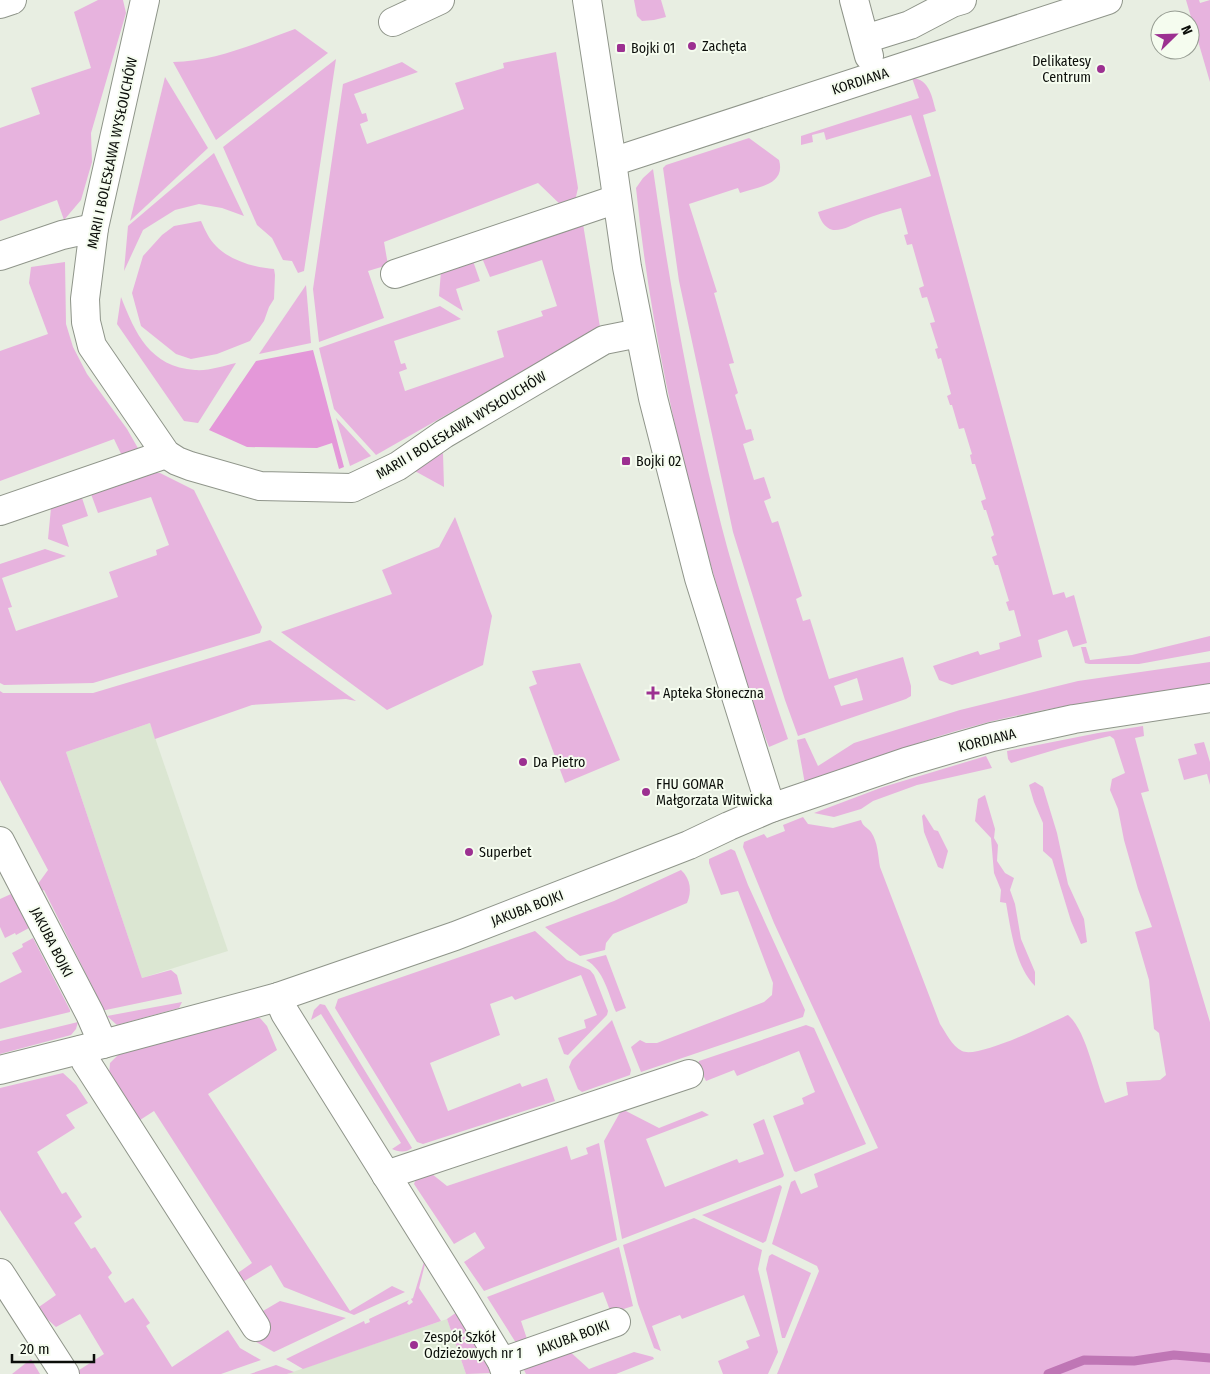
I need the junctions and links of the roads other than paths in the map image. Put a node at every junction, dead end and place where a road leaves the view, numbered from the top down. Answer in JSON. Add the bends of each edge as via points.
{"nodes":[{"id":1,"x":12,"y":0,"type":"edge"},
{"id":2,"x":145,"y":0,"type":"edge"},
{"id":3,"x":440,"y":0,"type":"edge"},
{"id":4,"x":587,"y":0,"type":"edge"},
{"id":5,"x":854,"y":0,"type":"edge"},
{"id":6,"x":962,"y":0,"type":"edge"},
{"id":7,"x":1108,"y":0,"type":"edge"},
{"id":8,"x":0,"y":4,"type":"edge"},
{"id":9,"x":393,"y":22,"type":"dead end"},
{"id":10,"x":865,"y":39,"type":"junction"},
{"id":11,"x":875,"y":76,"type":"junction"},
{"id":12,"x":612,"y":162,"type":"junction"},
{"id":13,"x":617,"y":199,"type":"junction"},
{"id":14,"x":94,"y":228,"type":"junction"},
{"id":15,"x":0,"y":256,"type":"edge"},
{"id":16,"x":395,"y":274,"type":"dead end"},
{"id":17,"x":639,"y":333,"type":"junction"},
{"id":18,"x":166,"y":454,"type":"junction"},
{"id":19,"x":0,"y":511,"type":"edge"},
{"id":20,"x":1210,"y":698,"type":"edge"},
{"id":21,"x":771,"y":808,"type":"junction"},
{"id":22,"x":0,"y":841,"type":"edge"},
{"id":23,"x":278,"y":997,"type":"junction"},
{"id":24,"x":92,"y":1047,"type":"junction"},
{"id":25,"x":0,"y":1070,"type":"edge"},
{"id":26,"x":689,"y":1074,"type":"dead end"},
{"id":27,"x":386,"y":1175,"type":"junction"},
{"id":28,"x":0,"y":1273,"type":"edge"},
{"id":29,"x":616,"y":1322,"type":"dead end"},
{"id":30,"x":256,"y":1326,"type":"dead end"},
{"id":31,"x":504,"y":1368,"type":"edge"},
{"id":32,"x":65,"y":1374,"type":"edge"}],
"edges":[{"from":1,"to":8,"type":"street"},
{"from":2,"to":14,"type":"street","name":"MARII I BOLESŁAWA WYSŁOUCHÓW"},
{"from":3,"to":9,"type":"street"},
{"from":4,"to":12,"type":"street"},
{"from":5,"to":10,"type":"street"},
{"from":6,"to":10,"type":"street","via":[[910,25]]},
{"from":7,"to":11,"type":"street","name":"KORDIANA"},
{"from":10,"to":11,"type":"street"},
{"from":11,"to":12,"type":"street","name":"KORDIANA"},
{"from":12,"to":13,"type":"street"},
{"from":13,"to":16,"type":"street"},
{"from":13,"to":17,"type":"street"},
{"from":14,"to":15,"type":"street"},
{"from":14,"to":18,"type":"street","name":"MARII I BOLESŁAWA WYSŁOUCHÓW","via":[[85,299],[92,346]]},
{"from":17,"to":18,"type":"street","name":"MARII I BOLESŁAWA WYSŁOUCHÓW","via":[[604,340],[444,434],[398,466],[352,488],[260,486],[190,466]]},
{"from":17,"to":21,"type":"street","via":[[698,578]]},
{"from":18,"to":19,"type":"street"},
{"from":20,"to":21,"type":"street","name":"KORDIANA","via":[[1074,719],[992,737],[906,762]]},
{"from":21,"to":23,"type":"street","name":"JAKUBA BOJKI","via":[[689,845],[464,932]]},
{"from":22,"to":24,"type":"street","name":"JAKUBA BOJKI","via":[[90,1014]]},
{"from":23,"to":24,"type":"street","name":"JAKUBA BOJKI"},
{"from":23,"to":27,"type":"street","name":"JAKUBA BOJKI","via":[[284,1013]]},
{"from":24,"to":25,"type":"street","name":"JAKUBA BOJKI"},
{"from":24,"to":30,"type":"street","via":[[86,1062]]},
{"from":26,"to":27,"type":"street"},
{"from":27,"to":31,"type":"street","name":"JAKUBA BOJKI"},
{"from":28,"to":32,"type":"street"},
{"from":29,"to":31,"type":"street","name":"JAKUBA BOJKI"}]}
